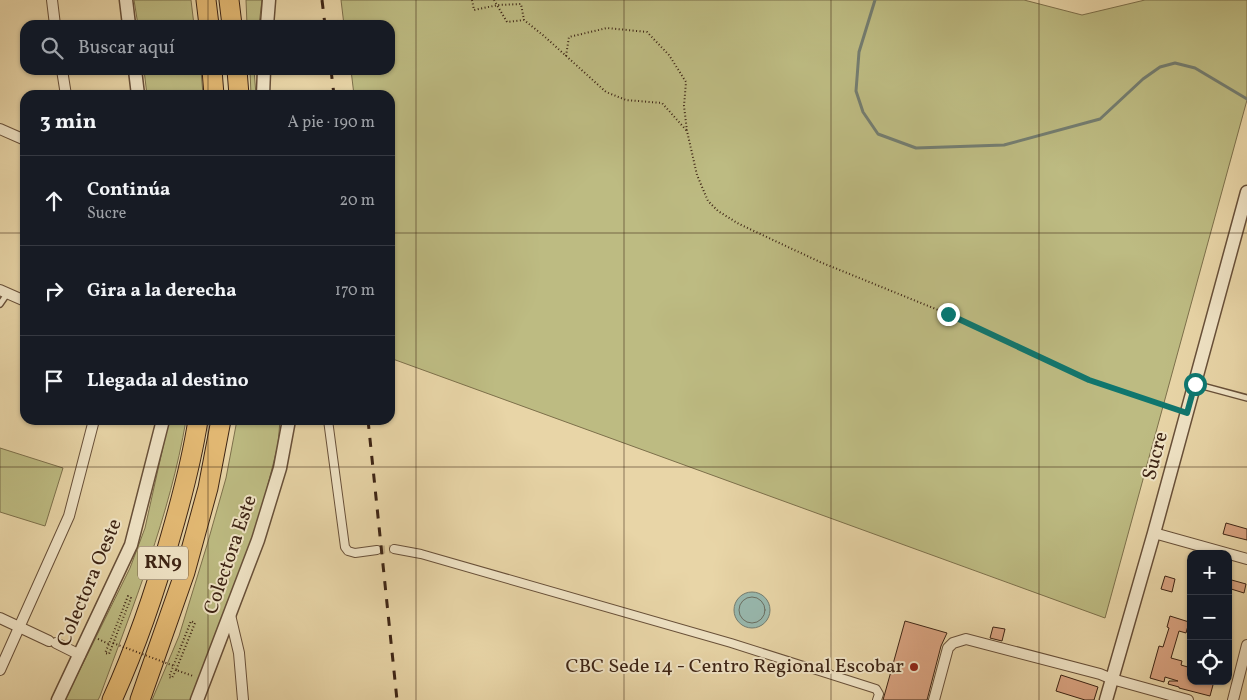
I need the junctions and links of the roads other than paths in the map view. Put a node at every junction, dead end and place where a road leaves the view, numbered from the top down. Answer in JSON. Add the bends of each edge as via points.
{"nodes":[{"id":1,"x":52,"y":0,"type":"edge"},
{"id":2,"x":126,"y":0,"type":"edge"},
{"id":3,"x":230,"y":0,"type":"edge"},
{"id":4,"x":236,"y":0,"type":"edge"},
{"id":5,"x":270,"y":0,"type":"edge"},
{"id":6,"x":54,"y":20,"type":"edge"},
{"id":7,"x":128,"y":20,"type":"edge"},
{"id":8,"x":233,"y":20,"type":"edge"},
{"id":9,"x":234,"y":20,"type":"edge"},
{"id":10,"x":268,"y":20,"type":"edge"},
{"id":11,"x":63,"y":75,"type":"edge"},
{"id":12,"x":136,"y":75,"type":"edge"},
{"id":13,"x":212,"y":75,"type":"edge"},
{"id":14,"x":237,"y":75,"type":"edge"},
{"id":15,"x":264,"y":75,"type":"edge"},
{"id":16,"x":65,"y":90,"type":"edge"},
{"id":17,"x":137,"y":90,"type":"edge"},
{"id":18,"x":214,"y":90,"type":"edge"},
{"id":19,"x":239,"y":90,"type":"edge"},
{"id":20,"x":264,"y":90,"type":"edge"},
{"id":21,"x":0,"y":128,"type":"edge"},
{"id":22,"x":20,"y":138,"type":"edge"},
{"id":23,"x":1246,"y":200,"type":"edge"},
{"id":24,"x":4,"y":292,"type":"edge"},
{"id":25,"x":20,"y":299,"type":"edge"},
{"id":26,"x":0,"y":304,"type":"edge"},
{"id":27,"x":1195,"y":384,"type":"junction"},
{"id":28,"x":1247,"y":398,"type":"edge"},
{"id":29,"x":93,"y":425,"type":"edge"},
{"id":30,"x":162,"y":425,"type":"edge"},
{"id":31,"x":197,"y":425,"type":"edge"},
{"id":32,"x":220,"y":425,"type":"edge"},
{"id":33,"x":288,"y":425,"type":"edge"},
{"id":34,"x":329,"y":425,"type":"edge"},
{"id":35,"x":1154,"y":533,"type":"junction"},
{"id":36,"x":394,"y":549,"type":"tunnel mouth"},
{"id":37,"x":377,"y":550,"type":"tunnel mouth"},
{"id":38,"x":1247,"y":558,"type":"edge"},
{"id":39,"x":230,"y":615,"type":"junction"},
{"id":40,"x":0,"y":618,"type":"edge"},
{"id":41,"x":21,"y":627,"type":"junction"},
{"id":42,"x":1247,"y":645,"type":"edge"},
{"id":43,"x":82,"y":650,"type":"junction"},
{"id":44,"x":0,"y":670,"type":"edge"},
{"id":45,"x":1112,"y":679,"type":"junction"},
{"id":46,"x":58,"y":700,"type":"edge"},
{"id":47,"x":112,"y":700,"type":"edge"},
{"id":48,"x":140,"y":700,"type":"edge"},
{"id":49,"x":197,"y":700,"type":"edge"},
{"id":50,"x":243,"y":700,"type":"edge"},
{"id":51,"x":877,"y":700,"type":"edge"},
{"id":52,"x":934,"y":700,"type":"edge"},
{"id":53,"x":1106,"y":700,"type":"edge"},
{"id":54,"x":1188,"y":700,"type":"edge"},
{"id":55,"x":1233,"y":700,"type":"edge"}],
"edges":[{"from":1,"to":6,"type":"street"},
{"from":2,"to":7,"type":"street"},
{"from":3,"to":8,"type":"highway"},
{"from":4,"to":9,"type":"highway"},
{"from":5,"to":10,"type":"street"},
{"from":11,"to":16,"type":"street"},
{"from":12,"to":17,"type":"street"},
{"from":13,"to":18,"type":"highway"},
{"from":14,"to":19,"type":"highway"},
{"from":15,"to":20,"type":"street"},
{"from":21,"to":22,"type":"street"},
{"from":23,"to":27,"type":"street","name":"Sucre"},
{"from":24,"to":25,"type":"street"},
{"from":24,"to":26,"type":"lane"},
{"from":27,"to":28,"type":"lane"},
{"from":27,"to":35,"type":"street","name":"Sucre"},
{"from":29,"to":41,"type":"street","via":[[69,516]]},
{"from":30,"to":43,"type":"street","name":"Colectora Oeste","via":[[131,545]]},
{"from":31,"to":47,"type":"highway","number":"RN9","via":[[182,498],[162,569],[144,624]]},
{"from":32,"to":48,"type":"highway","number":"RN9","via":[[208,488],[185,572]]},
{"from":33,"to":39,"type":"street","name":"Colectora Este","via":[[280,468],[258,540]]},
{"from":34,"to":37,"type":"street","via":[[345,547],[355,553]]},
{"from":35,"to":38,"type":"street"},
{"from":35,"to":45,"type":"street","name":"Sucre"},
{"from":36,"to":51,"type":"street","via":[[730,643],[876,689],[879,694]]},
{"from":39,"to":49,"type":"street","name":"Colectora Este"},
{"from":39,"to":50,"type":"street","via":[[239,653]]},
{"from":40,"to":41,"type":"street"},
{"from":41,"to":43,"type":"street","via":[[52,642]]},
{"from":41,"to":44,"type":"street"},
{"from":42,"to":55,"type":"street"},
{"from":43,"to":46,"type":"street","name":"Colectora Oeste"},
{"from":45,"to":52,"type":"street","via":[[966,639],[948,648]]},
{"from":45,"to":53,"type":"street","name":"Sucre"},
{"from":45,"to":54,"type":"street"}]}
